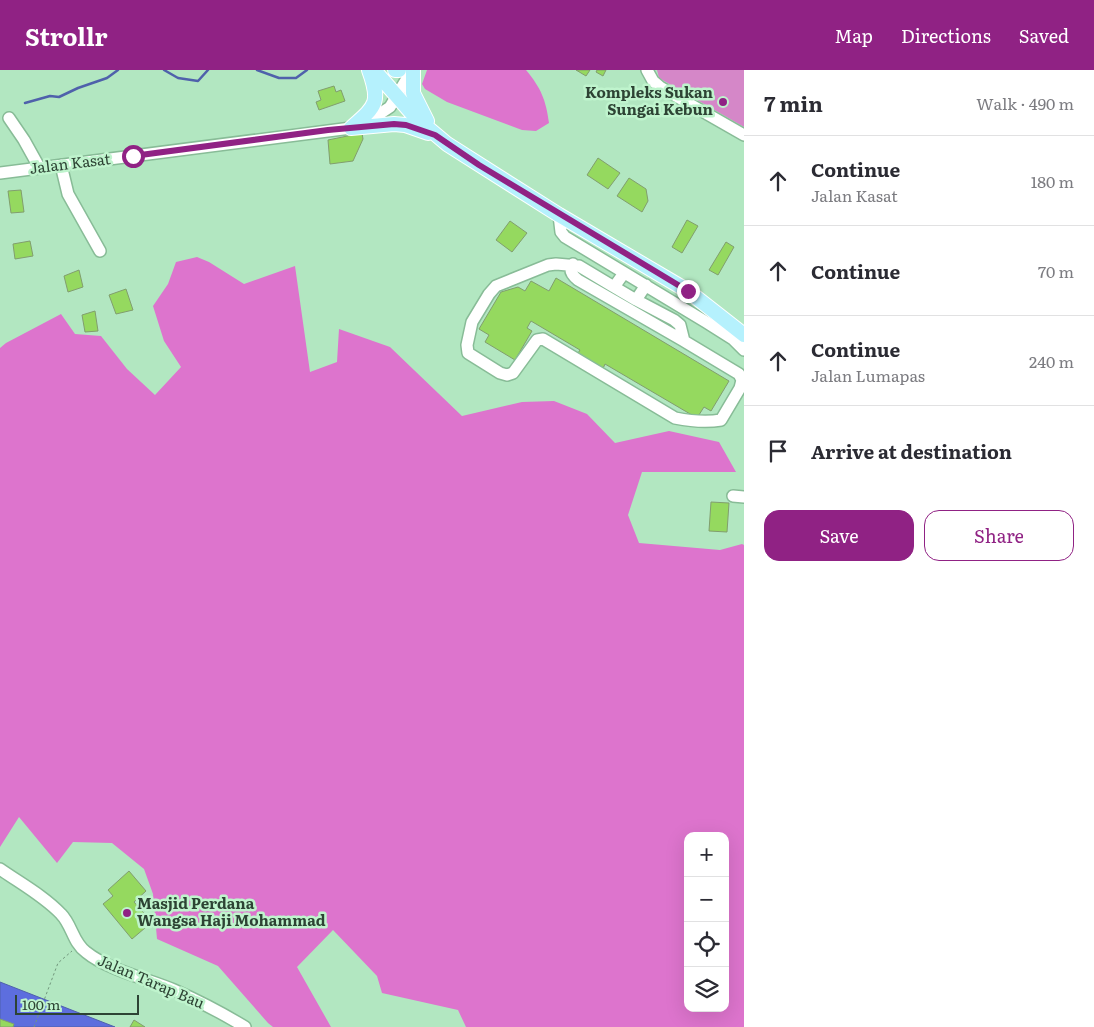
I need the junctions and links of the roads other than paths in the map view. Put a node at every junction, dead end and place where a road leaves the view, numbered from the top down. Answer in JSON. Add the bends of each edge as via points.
{"nodes":[{"id":1,"x":369,"y":70,"type":"edge"},
{"id":2,"x":374,"y":70,"type":"edge"},
{"id":3,"x":413,"y":70,"type":"edge"},
{"id":4,"x":647,"y":70,"type":"edge"},
{"id":5,"x":397,"y":97,"type":"junction"},
{"id":6,"x":9,"y":118,"type":"dead end"},
{"id":7,"x":351,"y":128,"type":"junction"},
{"id":8,"x":435,"y":135,"type":"junction"},
{"id":9,"x":744,"y":135,"type":"edge"},
{"id":10,"x":61,"y":165,"type":"junction"},
{"id":11,"x":39,"y":167,"type":"junction"},
{"id":12,"x":0,"y":173,"type":"edge"},
{"id":13,"x":559,"y":215,"type":"junction"},
{"id":14,"x":100,"y":252,"type":"dead end"},
{"id":15,"x":573,"y":264,"type":"junction"},
{"id":16,"x":624,"y":273,"type":"junction"},
{"id":17,"x":646,"y":285,"type":"junction"},
{"id":18,"x":614,"y":287,"type":"junction"},
{"id":19,"x":636,"y":300,"type":"junction"},
{"id":20,"x":743,"y":331,"type":"edge"},
{"id":21,"x":684,"y":341,"type":"junction"},
{"id":22,"x":744,"y":350,"type":"edge"},
{"id":23,"x":0,"y":868,"type":"edge"},
{"id":24,"x":245,"y":1027,"type":"edge"}],
"edges":[{"from":1,"to":7,"type":"main road","via":[[375,88],[374,104]]},
{"from":2,"to":5,"type":"main road"},
{"from":3,"to":5,"type":"street","name":"Jalan Kasat"},
{"from":3,"to":8,"type":"main road","via":[[413,93]]},
{"from":4,"to":9,"type":"street","via":[[653,82],[660,87]]},
{"from":5,"to":7,"type":"street","name":"Jalan Kasat","via":[[383,112]]},
{"from":5,"to":8,"type":"main road"},
{"from":6,"to":11,"type":"street"},
{"from":7,"to":8,"type":"main road","via":[[406,125]]},
{"from":7,"to":10,"type":"street","name":"Jalan Kasat"},
{"from":8,"to":13,"type":"main road"},
{"from":10,"to":11,"type":"street","name":"Jalan Kasat"},
{"from":10,"to":14,"type":"street","via":[[68,194]]},
{"from":11,"to":12,"type":"street","name":"Jalan Kasat"},
{"from":13,"to":16,"type":"street","via":[[561,232],[565,237]]},
{"from":13,"to":20,"type":"main road","via":[[688,291]]},
{"from":15,"to":18,"type":"street"},
{"from":15,"to":21,"type":"street","via":[[571,272],[578,280]]},
{"from":15,"to":21,"type":"street","via":[[548,265],[496,286],[472,322],[468,353],[507,375],[513,373],[537,340],[543,340],[675,418],[721,420],[742,380],[739,374]]},
{"from":16,"to":17,"type":"street"},
{"from":16,"to":18,"type":"street"},
{"from":17,"to":19,"type":"street"},
{"from":17,"to":22,"type":"street","via":[[733,339]]},
{"from":18,"to":19,"type":"street"},
{"from":19,"to":21,"type":"street","via":[[680,324]]},
{"from":23,"to":24,"type":"street","name":"Jalan Tarap Bau","via":[[61,914],[78,945],[94,958],[213,1008]]}]}
